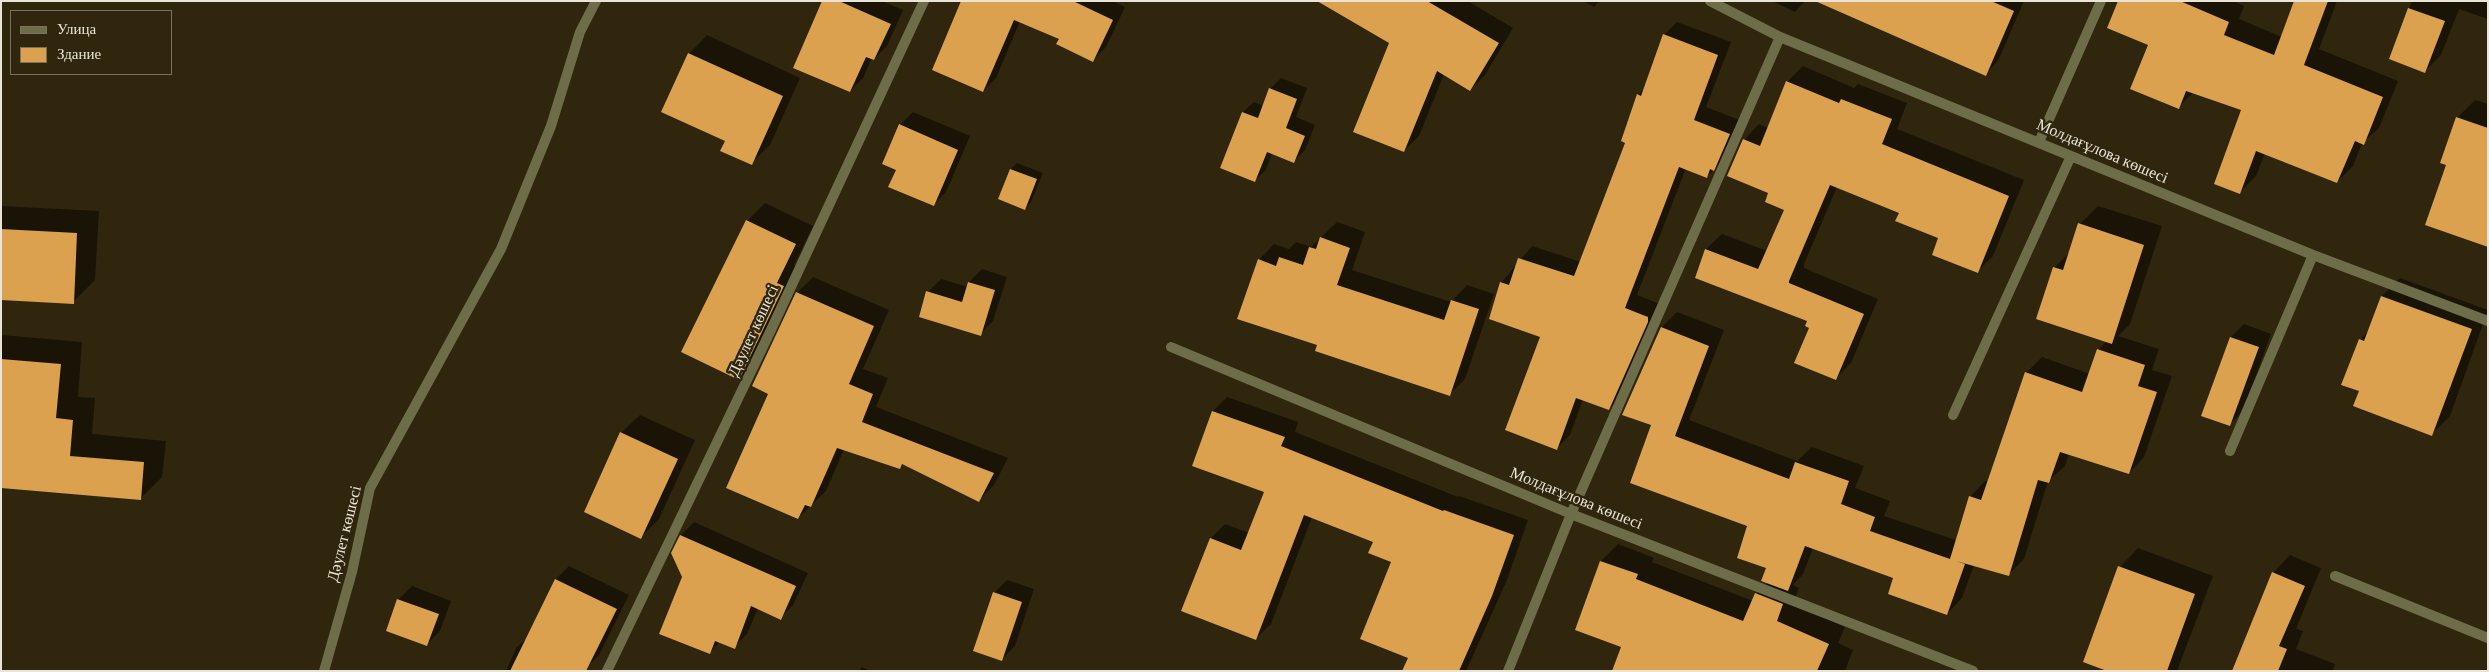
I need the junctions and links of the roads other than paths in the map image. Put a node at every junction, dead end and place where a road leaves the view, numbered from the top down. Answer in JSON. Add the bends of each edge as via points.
{"nodes":[{"id":1,"x":596,"y":1,"type":"edge"},
{"id":2,"x":924,"y":1,"type":"edge"},
{"id":3,"x":1710,"y":1,"type":"edge"},
{"id":4,"x":2101,"y":1,"type":"edge"},
{"id":5,"x":1780,"y":37,"type":"junction"},
{"id":6,"x":2039,"y":142,"type":"junction"},
{"id":7,"x":2071,"y":156,"type":"junction"},
{"id":8,"x":2313,"y":255,"type":"junction"},
{"id":9,"x":2488,"y":321,"type":"edge"},
{"id":10,"x":1171,"y":347,"type":"dead end"},
{"id":11,"x":1953,"y":415,"type":"dead end"},
{"id":12,"x":2230,"y":450,"type":"dead end"},
{"id":13,"x":1571,"y":514,"type":"junction"},
{"id":14,"x":2335,"y":576,"type":"dead end"},
{"id":15,"x":2488,"y":638,"type":"edge"},
{"id":16,"x":324,"y":671,"type":"edge"},
{"id":17,"x":607,"y":671,"type":"edge"},
{"id":18,"x":1508,"y":671,"type":"edge"},
{"id":19,"x":1973,"y":671,"type":"edge"}],
"edges":[{"from":1,"to":16,"type":"street","name":"Дәулет көшесі","via":[[580,32],[551,126],[501,249],[370,488],[352,572]]},
{"from":2,"to":17,"type":"street","name":"Дәулет көшесі"},
{"from":3,"to":5,"type":"street","name":"Молдағұлова көшесі"},
{"from":4,"to":6,"type":"street"},
{"from":5,"to":6,"type":"street","name":"Молдағұлова көшесі"},
{"from":5,"to":13,"type":"street"},
{"from":6,"to":7,"type":"street","name":"Молдағұлова көшесі"},
{"from":7,"to":8,"type":"street","name":"Молдағұлова көшесі"},
{"from":7,"to":11,"type":"street"},
{"from":8,"to":9,"type":"street","name":"Молдағұлова көшесі"},
{"from":8,"to":12,"type":"street"},
{"from":10,"to":13,"type":"street","name":"Молдағұлова көшесі"},
{"from":13,"to":18,"type":"street"},
{"from":13,"to":19,"type":"street","name":"Молдағұлова көшесі"},
{"from":14,"to":15,"type":"street"}]}
